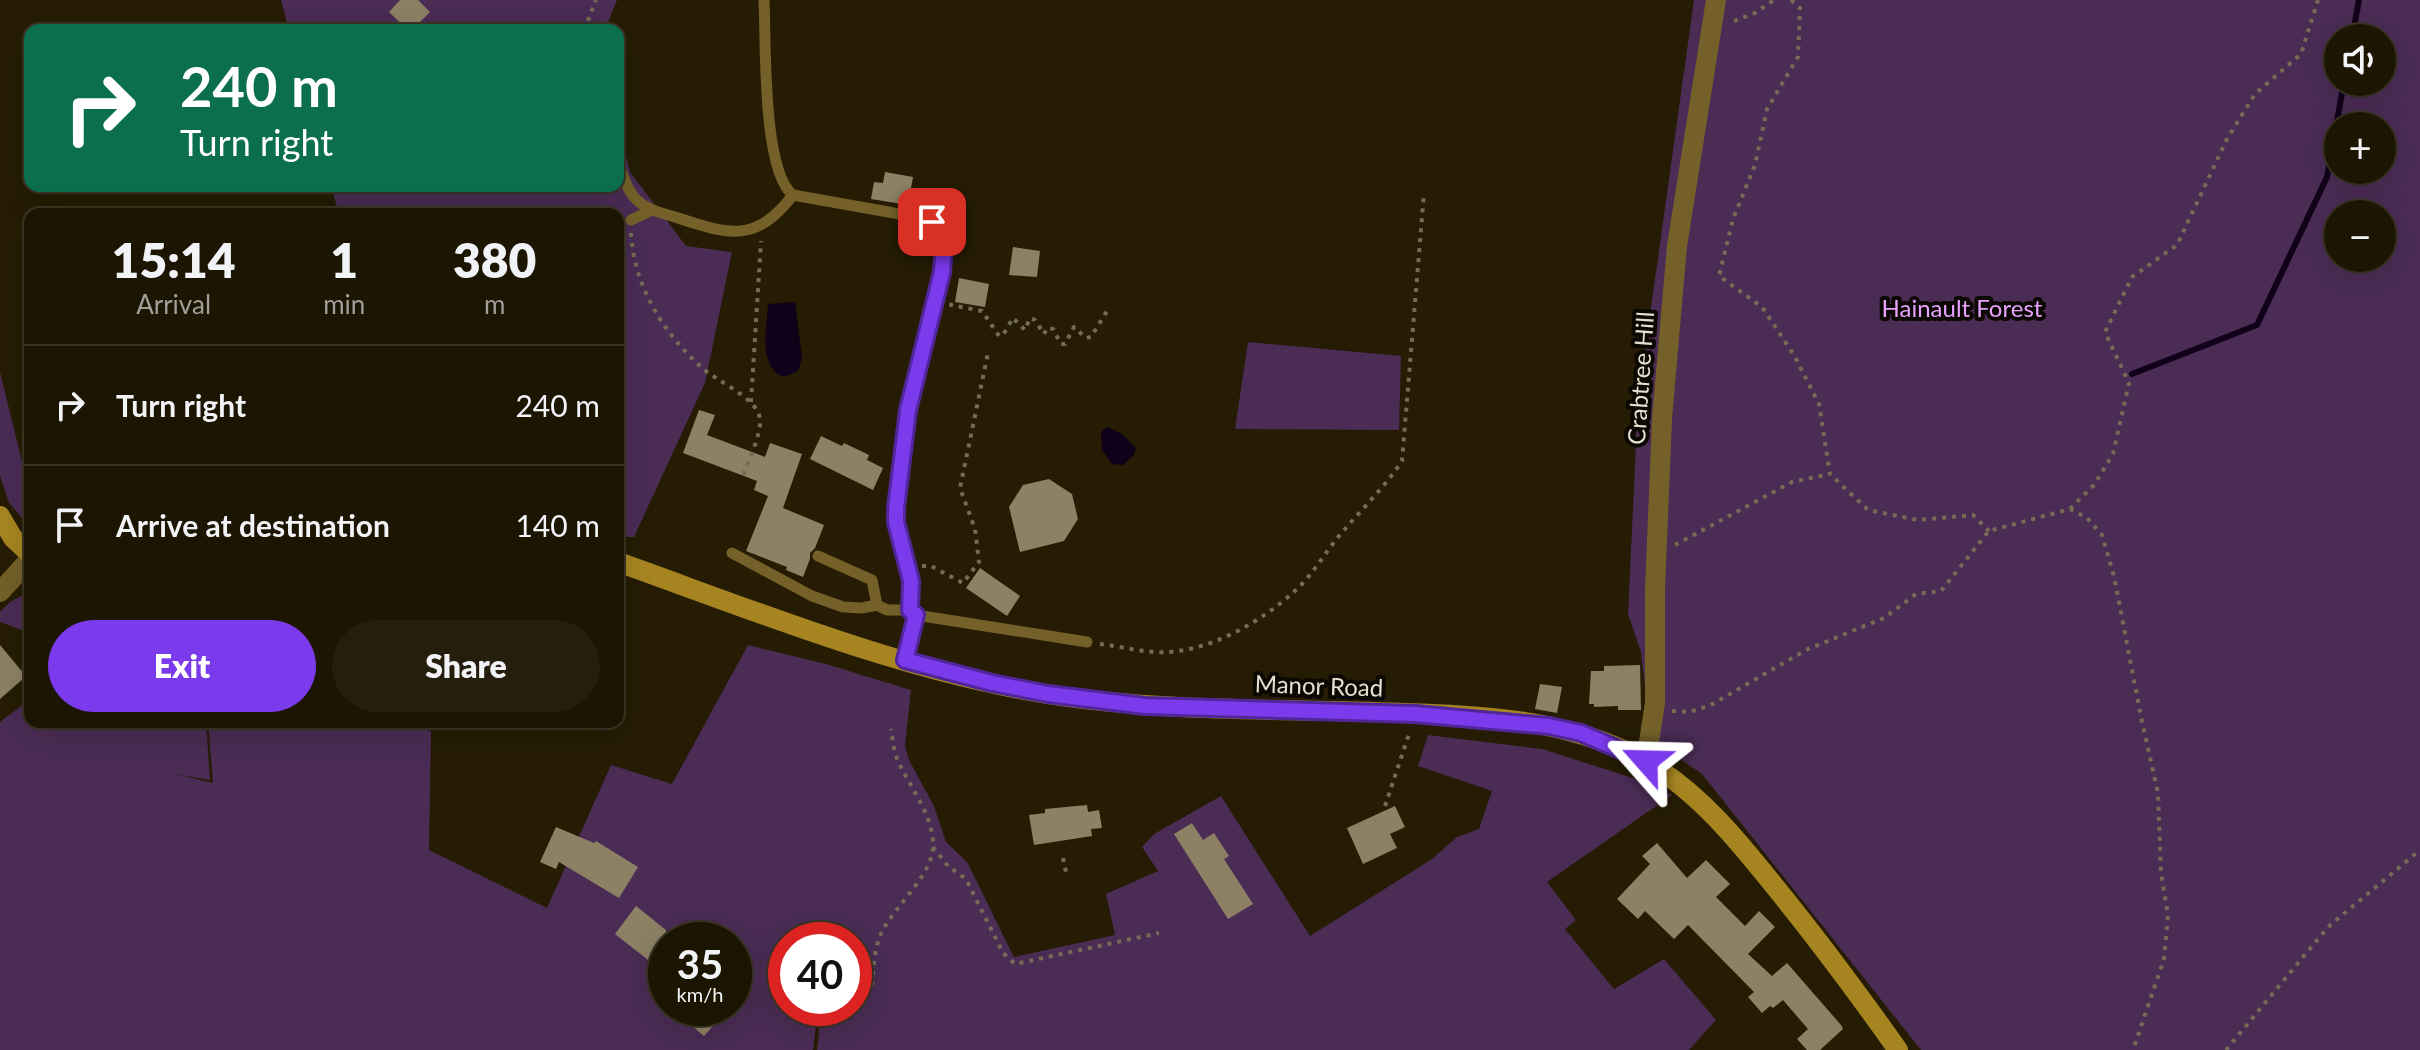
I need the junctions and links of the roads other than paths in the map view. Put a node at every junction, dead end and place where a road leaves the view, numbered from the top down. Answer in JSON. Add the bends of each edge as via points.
{"nodes":[{"id":1,"x":764,"y":0,"type":"edge"},
{"id":2,"x":1716,"y":0,"type":"edge"},
{"id":3,"x":624,"y":178,"type":"edge"},
{"id":4,"x":793,"y":195,"type":"junction"},
{"id":5,"x":652,"y":210,"type":"junction"},
{"id":6,"x":631,"y":220,"type":"road end"},
{"id":7,"x":0,"y":516,"type":"edge"},
{"id":8,"x":24,"y":550,"type":"edge"},
{"id":9,"x":732,"y":553,"type":"dead end"},
{"id":10,"x":818,"y":556,"type":"dead end"},
{"id":11,"x":24,"y":564,"type":"edge"},
{"id":12,"x":624,"y":564,"type":"edge"},
{"id":13,"x":0,"y":592,"type":"edge"},
{"id":14,"x":877,"y":605,"type":"junction"},
{"id":15,"x":913,"y":613,"type":"junction"},
{"id":16,"x":1087,"y":642,"type":"road end"},
{"id":17,"x":905,"y":660,"type":"junction"},
{"id":18,"x":1646,"y":761,"type":"junction"},
{"id":19,"x":1898,"y":1050,"type":"edge"}],
"edges":[{"from":1,"to":4,"type":"lane","via":[[774,155],[780,178]]},
{"from":2,"to":18,"type":"street","name":"Crabtree Hill","via":[[1677,246],[1662,419],[1655,703]]},
{"from":3,"to":5,"type":"lane","via":[[631,195]]},
{"from":4,"to":5,"type":"lane","via":[[776,218],[727,233]]},
{"from":4,"to":15,"type":"lane","via":[[932,222],[944,243],[942,272],[908,410],[896,508]]},
{"from":5,"to":6,"type":"lane"},
{"from":7,"to":8,"type":"street"},
{"from":9,"to":14,"type":"lane","via":[[812,596],[843,607]]},
{"from":10,"to":14,"type":"lane","via":[[872,580]]},
{"from":11,"to":13,"type":"street"},
{"from":12,"to":17,"type":"street","name":"Manor Road"},
{"from":14,"to":15,"type":"lane"},
{"from":15,"to":16,"type":"lane"},
{"from":15,"to":17,"type":"lane"},
{"from":17,"to":18,"type":"street","name":"Manor Road","via":[[1048,694],[1145,706],[1415,714],[1549,726],[1581,733]]},
{"from":18,"to":19,"type":"street","name":"Manor Road","via":[[1708,810],[1746,850]]}]}
